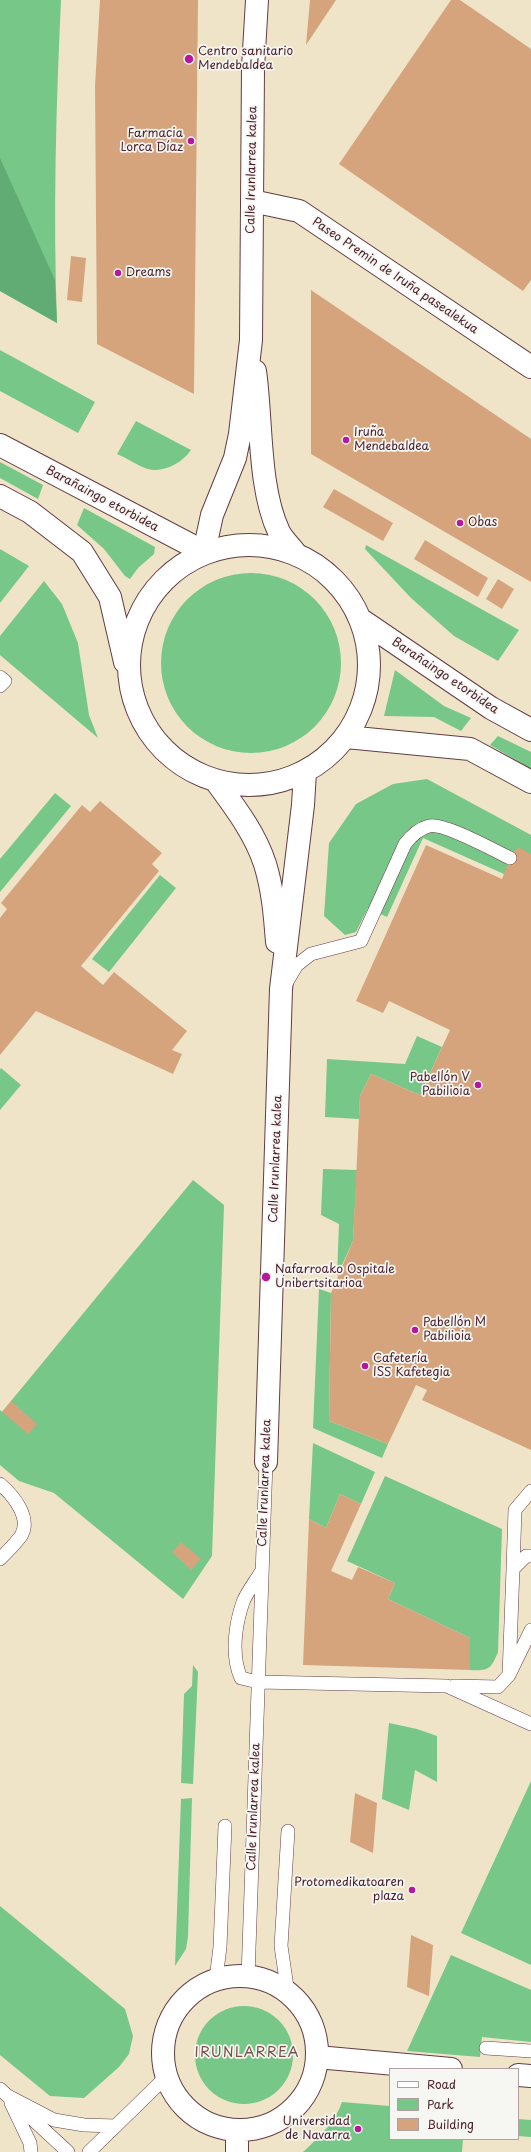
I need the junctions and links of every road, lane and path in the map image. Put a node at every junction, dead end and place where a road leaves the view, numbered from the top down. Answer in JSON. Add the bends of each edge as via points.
{"nodes":[{"id":1,"x":257,"y":0,"type":"edge"},
{"id":2,"x":252,"y":201,"type":"junction"},
{"id":3,"x":251,"y":340,"type":"junction"},
{"id":4,"x":531,"y":367,"type":"edge"},
{"id":5,"x":0,"y":445,"type":"edge"},
{"id":6,"x":0,"y":496,"type":"edge"},
{"id":7,"x":204,"y":552,"type":"junction"},
{"id":8,"x":296,"y":554,"type":"junction"},
{"id":9,"x":360,"y":619,"type":"junction"},
{"id":10,"x":130,"y":684,"type":"junction"},
{"id":11,"x":531,"y":730,"type":"edge"},
{"id":12,"x":346,"y":737,"type":"junction"},
{"id":13,"x":305,"y":772,"type":"junction"},
{"id":14,"x":215,"y":780,"type":"junction"},
{"id":15,"x":531,"y":782,"type":"edge"},
{"id":16,"x":510,"y":858,"type":"dead end"},
{"id":17,"x":281,"y":989,"type":"junction"},
{"id":18,"x":266,"y":1462,"type":"joint"},
{"id":19,"x":0,"y":1484,"type":"edge"},
{"id":20,"x":531,"y":1491,"type":"edge"},
{"id":21,"x":531,"y":1556,"type":"edge"},
{"id":22,"x":0,"y":1559,"type":"edge"},
{"id":23,"x":513,"y":1569,"type":"junction"},
{"id":24,"x":262,"y":1571,"type":"junction"},
{"id":25,"x":531,"y":1630,"type":"edge"},
{"id":26,"x":509,"y":1675,"type":"junction"},
{"id":27,"x":258,"y":1682,"type":"junction"},
{"id":28,"x":447,"y":1686,"type":"junction"},
{"id":29,"x":531,"y":1724,"type":"edge"},
{"id":30,"x":225,"y":1826,"type":"dead end"},
{"id":31,"x":288,"y":1831,"type":"dead end"},
{"id":32,"x":248,"y":1977,"type":"junction"},
{"id":33,"x":216,"y":1979,"type":"junction"},
{"id":34,"x":288,"y":1994,"type":"junction"},
{"id":35,"x":486,"y":2048,"type":"dead end"},
{"id":36,"x":531,"y":2051,"type":"edge"},
{"id":37,"x":317,"y":2057,"type":"junction"},
{"id":38,"x":440,"y":2068,"type":"edge"},
{"id":39,"x":519,"y":2075,"type":"edge"},
{"id":40,"x":531,"y":2076,"type":"edge"},
{"id":41,"x":166,"y":2077,"type":"junction"},
{"id":42,"x":4,"y":2093,"type":"edge"},
{"id":43,"x":116,"y":2126,"type":"junction"},
{"id":44,"x":237,"y":2131,"type":"junction"},
{"id":45,"x":31,"y":2152,"type":"edge"},
{"id":46,"x":68,"y":2152,"type":"edge"},
{"id":47,"x":89,"y":2152,"type":"edge"},
{"id":48,"x":237,"y":2152,"type":"edge"}],
"edges":[{"from":1,"to":2,"type":"main road","name":"Calle Irunlarrea kalea","via":[[253,68]]},
{"from":2,"to":3,"type":"main road","name":"Calle Irunlarrea kalea"},
{"from":2,"to":4,"type":"main road","name":"Paseo Premin de Iruña pasealekua","via":[[299,212]]},
{"from":3,"to":7,"type":"main road","name":"Calle Irunlarrea kalea","via":[[235,458],[212,515]]},
{"from":3,"to":8,"type":"main road","name":"Calle Irunlarrea kalea","via":[[260,402],[264,469],[271,508],[279,533]]},
{"from":5,"to":7,"type":"main road","name":"Barañaingo etorbidea"},
{"from":6,"to":10,"type":"main road","via":[[30,512],[82,552],[110,597]]},
{"from":7,"to":8,"type":"main road","via":[[225,546],[249,544],[273,547]]},
{"from":7,"to":10,"type":"main road","via":[[182,565],[160,583],[140,615],[130,648]]},
{"from":8,"to":9,"type":"main road","via":[[319,566],[338,584]]},
{"from":9,"to":11,"type":"main road","name":"Barañaingo etorbidea","via":[[491,708]]},
{"from":9,"to":12,"type":"main road","via":[[370,657],[365,697]]},
{"from":10,"to":14,"type":"main road","via":[[136,706],[146,727],[172,758],[200,775]]},
{"from":12,"to":13,"type":"main road","via":[[327,757]]},
{"from":12,"to":15,"type":"main road","via":[[470,749]]},
{"from":13,"to":14,"type":"main road","via":[[274,783],[255,786]]},
{"from":13,"to":17,"type":"main road","name":"Calle Irunlarrea kalea"},
{"from":14,"to":17,"type":"main road","name":"Calle Irunlarrea kalea","via":[[252,835],[265,863],[274,899]]},
{"from":16,"to":17,"type":"lane","via":[[452,830],[430,825],[413,833],[405,844],[361,941],[311,954],[297,965]]},
{"from":17,"to":18,"type":"main road","name":"Calle Irunlarrea kalea"},
{"from":18,"to":24,"type":"lane","name":"Calle Irunlarrea kalea"},
{"from":19,"to":22,"type":"lane","via":[[20,1508],[23,1520],[22,1534]]},
{"from":20,"to":23,"type":"lane","via":[[515,1510]]},
{"from":21,"to":23,"type":"lane","via":[[526,1556]]},
{"from":23,"to":26,"type":"lane"},
{"from":24,"to":27,"type":"lane","name":"Calle Irunlarrea kalea"},
{"from":24,"to":27,"type":"lane","via":[[244,1601],[237,1629],[235,1665],[241,1678]]},
{"from":25,"to":26,"type":"lane"},
{"from":26,"to":28,"type":"lane","via":[[498,1687]]},
{"from":27,"to":28,"type":"lane"},
{"from":27,"to":32,"type":"lane","name":"Calle Irunlarrea kalea"},
{"from":28,"to":29,"type":"lane"},
{"from":30,"to":33,"type":"lane","via":[[220,1946]]},
{"from":31,"to":34,"type":"lane","via":[[281,1946]]},
{"from":32,"to":33,"type":"main road"},
{"from":32,"to":34,"type":"main road","via":[[270,1982]]},
{"from":33,"to":41,"type":"main road","via":[[185,1999],[172,2016],[164,2036]]},
{"from":34,"to":37,"type":"main road","via":[[301,2006],[310,2022],[316,2039]]},
{"from":35,"to":36,"type":"lane"},
{"from":37,"to":38,"type":"main road"},
{"from":37,"to":44,"type":"main road","via":[[313,2079],[303,2098],[288,2114],[269,2125]]},
{"from":39,"to":40,"type":"main road"},
{"from":41,"to":43,"type":"lane"},
{"from":41,"to":44,"type":"main road","via":[[177,2098],[194,2115],[214,2126]]},
{"from":42,"to":43,"type":"lane","via":[[54,2120],[84,2125]]},
{"from":42,"to":45,"type":"lane","via":[[30,2143]]},
{"from":42,"to":46,"type":"lane"},
{"from":43,"to":47,"type":"lane"},
{"from":44,"to":48,"type":"main road"}]}
